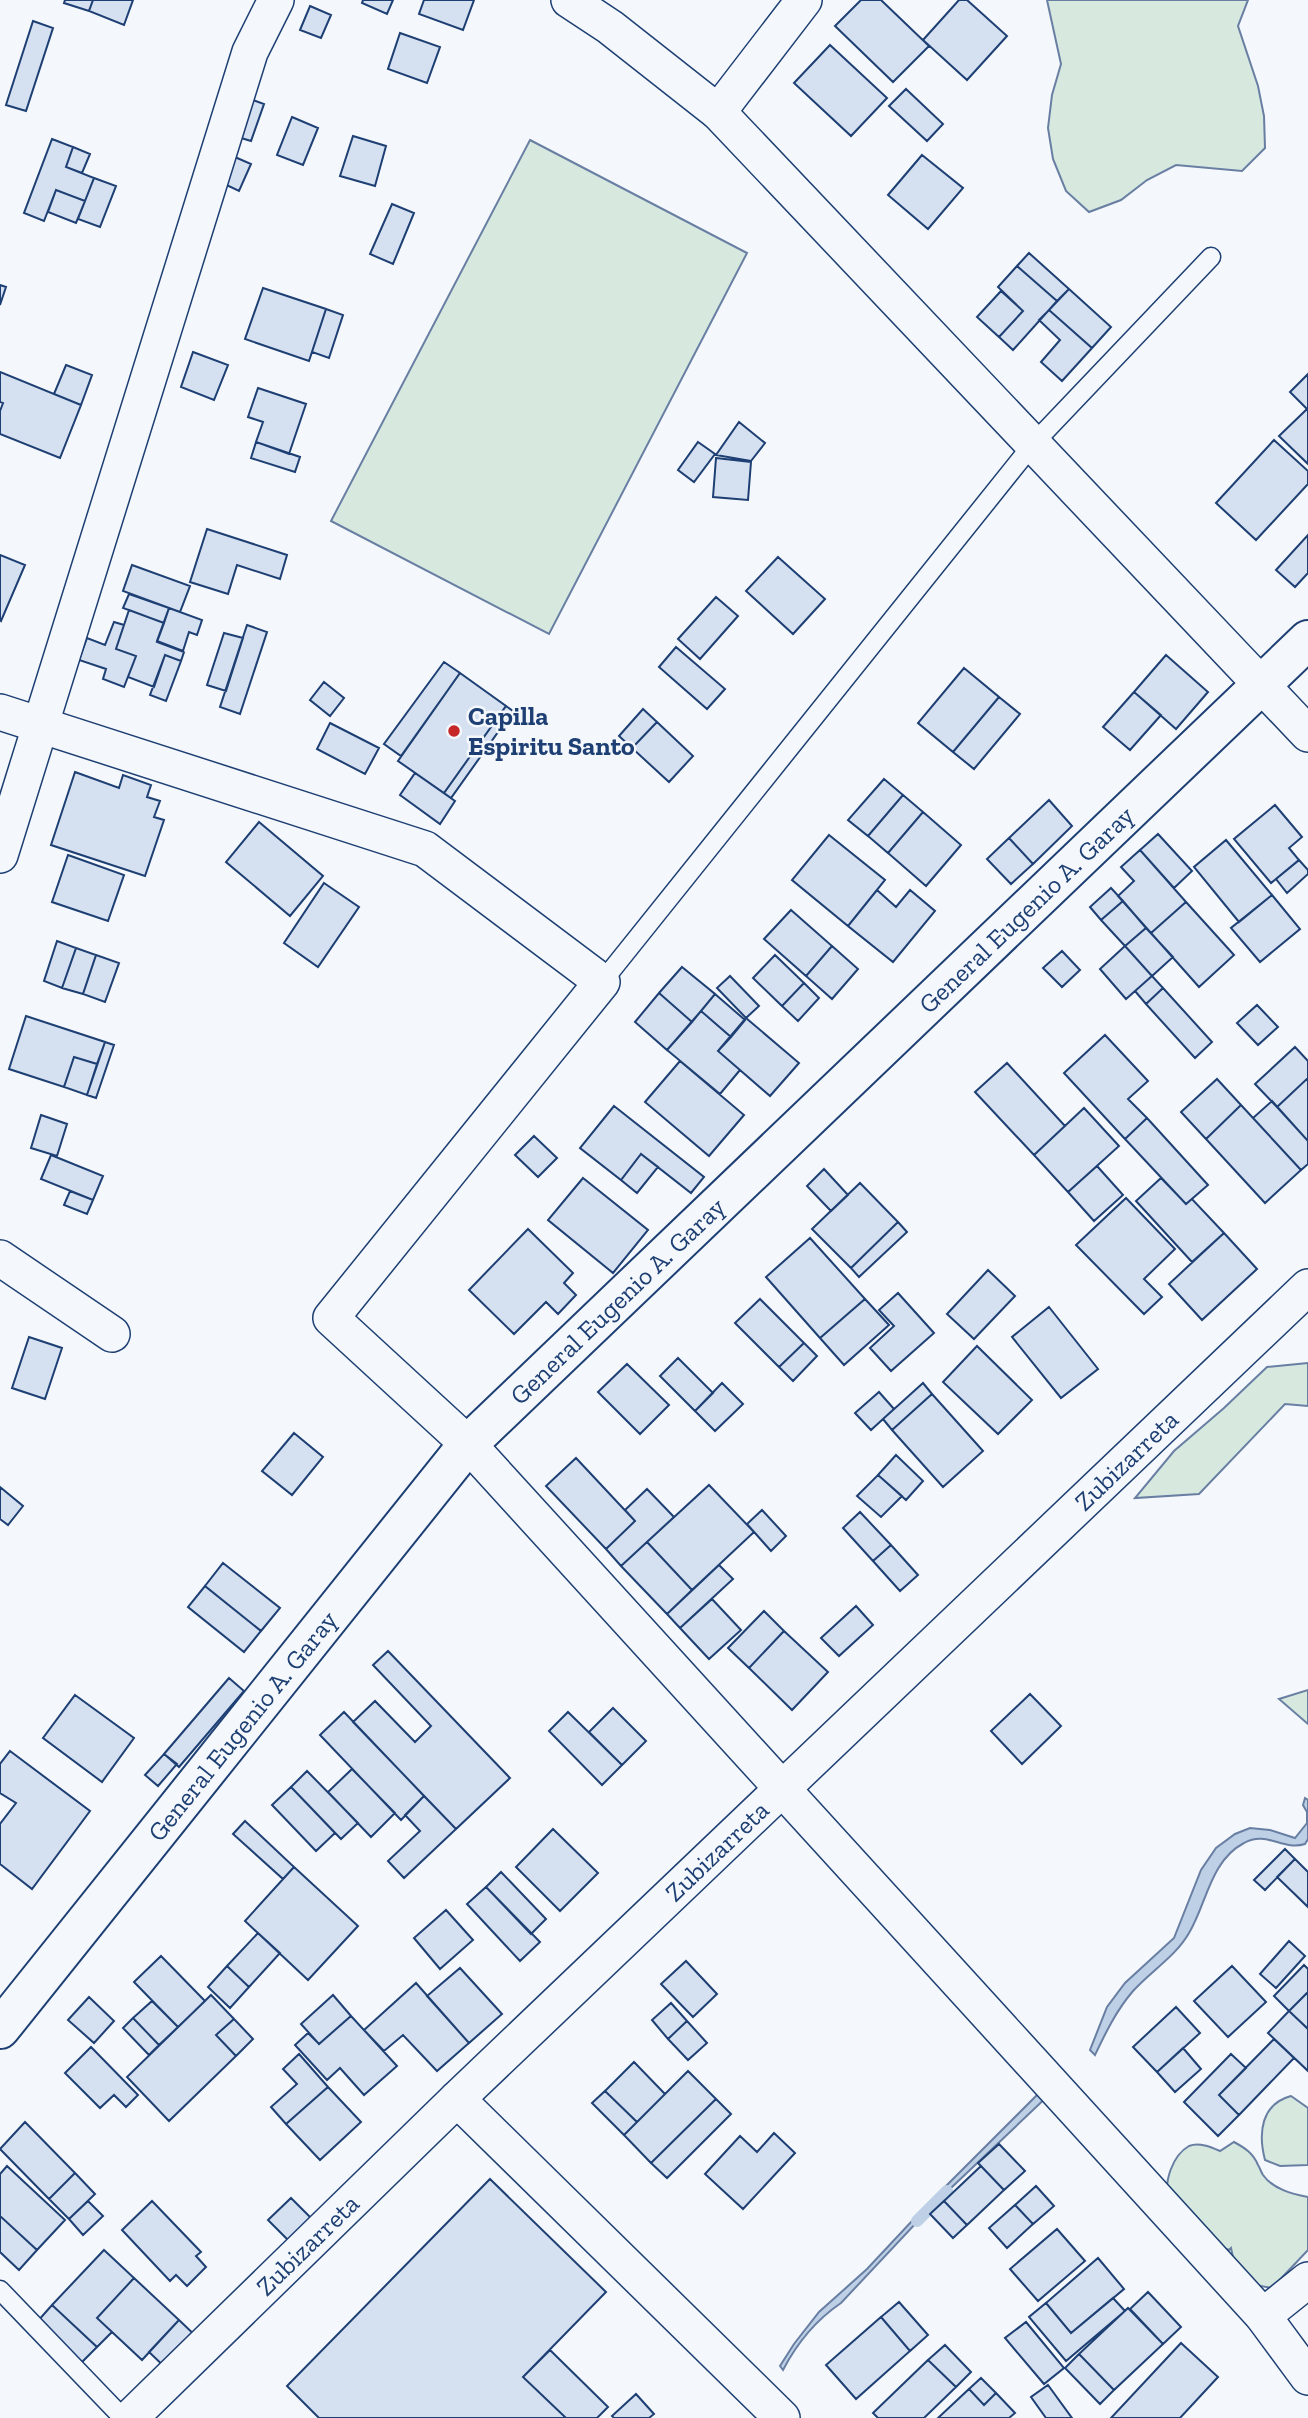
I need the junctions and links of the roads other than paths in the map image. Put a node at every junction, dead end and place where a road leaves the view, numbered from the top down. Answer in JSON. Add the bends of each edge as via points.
{"nodes":[{"id":1,"x":276,"y":0,"type":"edge"},
{"id":2,"x":569,"y":0,"type":"edge"},
{"id":3,"x":804,"y":0,"type":"edge"},
{"id":4,"x":718,"y":112,"type":"junction"},
{"id":5,"x":1211,"y":257,"type":"dead end"},
{"id":6,"x":1034,"y":444,"type":"junction"},
{"id":7,"x":1308,"y":640,"type":"edge"},
{"id":8,"x":1262,"y":684,"type":"junction"},
{"id":9,"x":0,"y":712,"type":"edge"},
{"id":10,"x":41,"y":724,"type":"junction"},
{"id":11,"x":1308,"y":734,"type":"edge"},
{"id":12,"x":0,"y":855,"type":"edge"},
{"id":13,"x":602,"y":982,"type":"junction"},
{"id":14,"x":0,"y":1258,"type":"edge"},
{"id":15,"x":1308,"y":1287,"type":"edge"},
{"id":16,"x":112,"y":1334,"type":"dead end"},
{"id":17,"x":468,"y":1444,"type":"junction"},
{"id":18,"x":782,"y":1791,"type":"junction"},
{"id":19,"x":0,"y":2029,"type":"edge"},
{"id":20,"x":457,"y":2099,"type":"junction"},
{"id":21,"x":1308,"y":2280,"type":"edge"},
{"id":22,"x":0,"y":2290,"type":"edge"},
{"id":23,"x":1263,"y":2316,"type":"junction"},
{"id":24,"x":1308,"y":2377,"type":"edge"},
{"id":25,"x":122,"y":2418,"type":"edge"},
{"id":26,"x":130,"y":2418,"type":"edge"},
{"id":27,"x":782,"y":2418,"type":"edge"}],
"edges":[{"from":1,"to":10,"type":"street","via":[[250,52]]},
{"from":2,"to":4,"type":"street"},
{"from":3,"to":4,"type":"street"},
{"from":4,"to":6,"type":"street"},
{"from":5,"to":6,"type":"lane"},
{"from":6,"to":8,"type":"street"},
{"from":6,"to":13,"type":"lane"},
{"from":7,"to":8,"type":"street","name":"General Eugenio A. Garay"},
{"from":8,"to":11,"type":"street"},
{"from":8,"to":17,"type":"street","name":"General Eugenio A. Garay"},
{"from":9,"to":10,"type":"street"},
{"from":10,"to":12,"type":"street"},
{"from":10,"to":13,"type":"street","via":[[425,849]]},
{"from":13,"to":17,"type":"street","via":[[331,1318]]},
{"from":14,"to":16,"type":"street"},
{"from":15,"to":18,"type":"street","name":"Zubizarreta"},
{"from":17,"to":18,"type":"street"},
{"from":17,"to":19,"type":"street","name":"General Eugenio A. Garay"},
{"from":18,"to":20,"type":"street","name":"Zubizarreta"},
{"from":18,"to":23,"type":"street"},
{"from":20,"to":26,"type":"street","name":"Zubizarreta"},
{"from":20,"to":27,"type":"street"},
{"from":21,"to":23,"type":"street"},
{"from":22,"to":25,"type":"lane"},
{"from":23,"to":24,"type":"street"}]}
